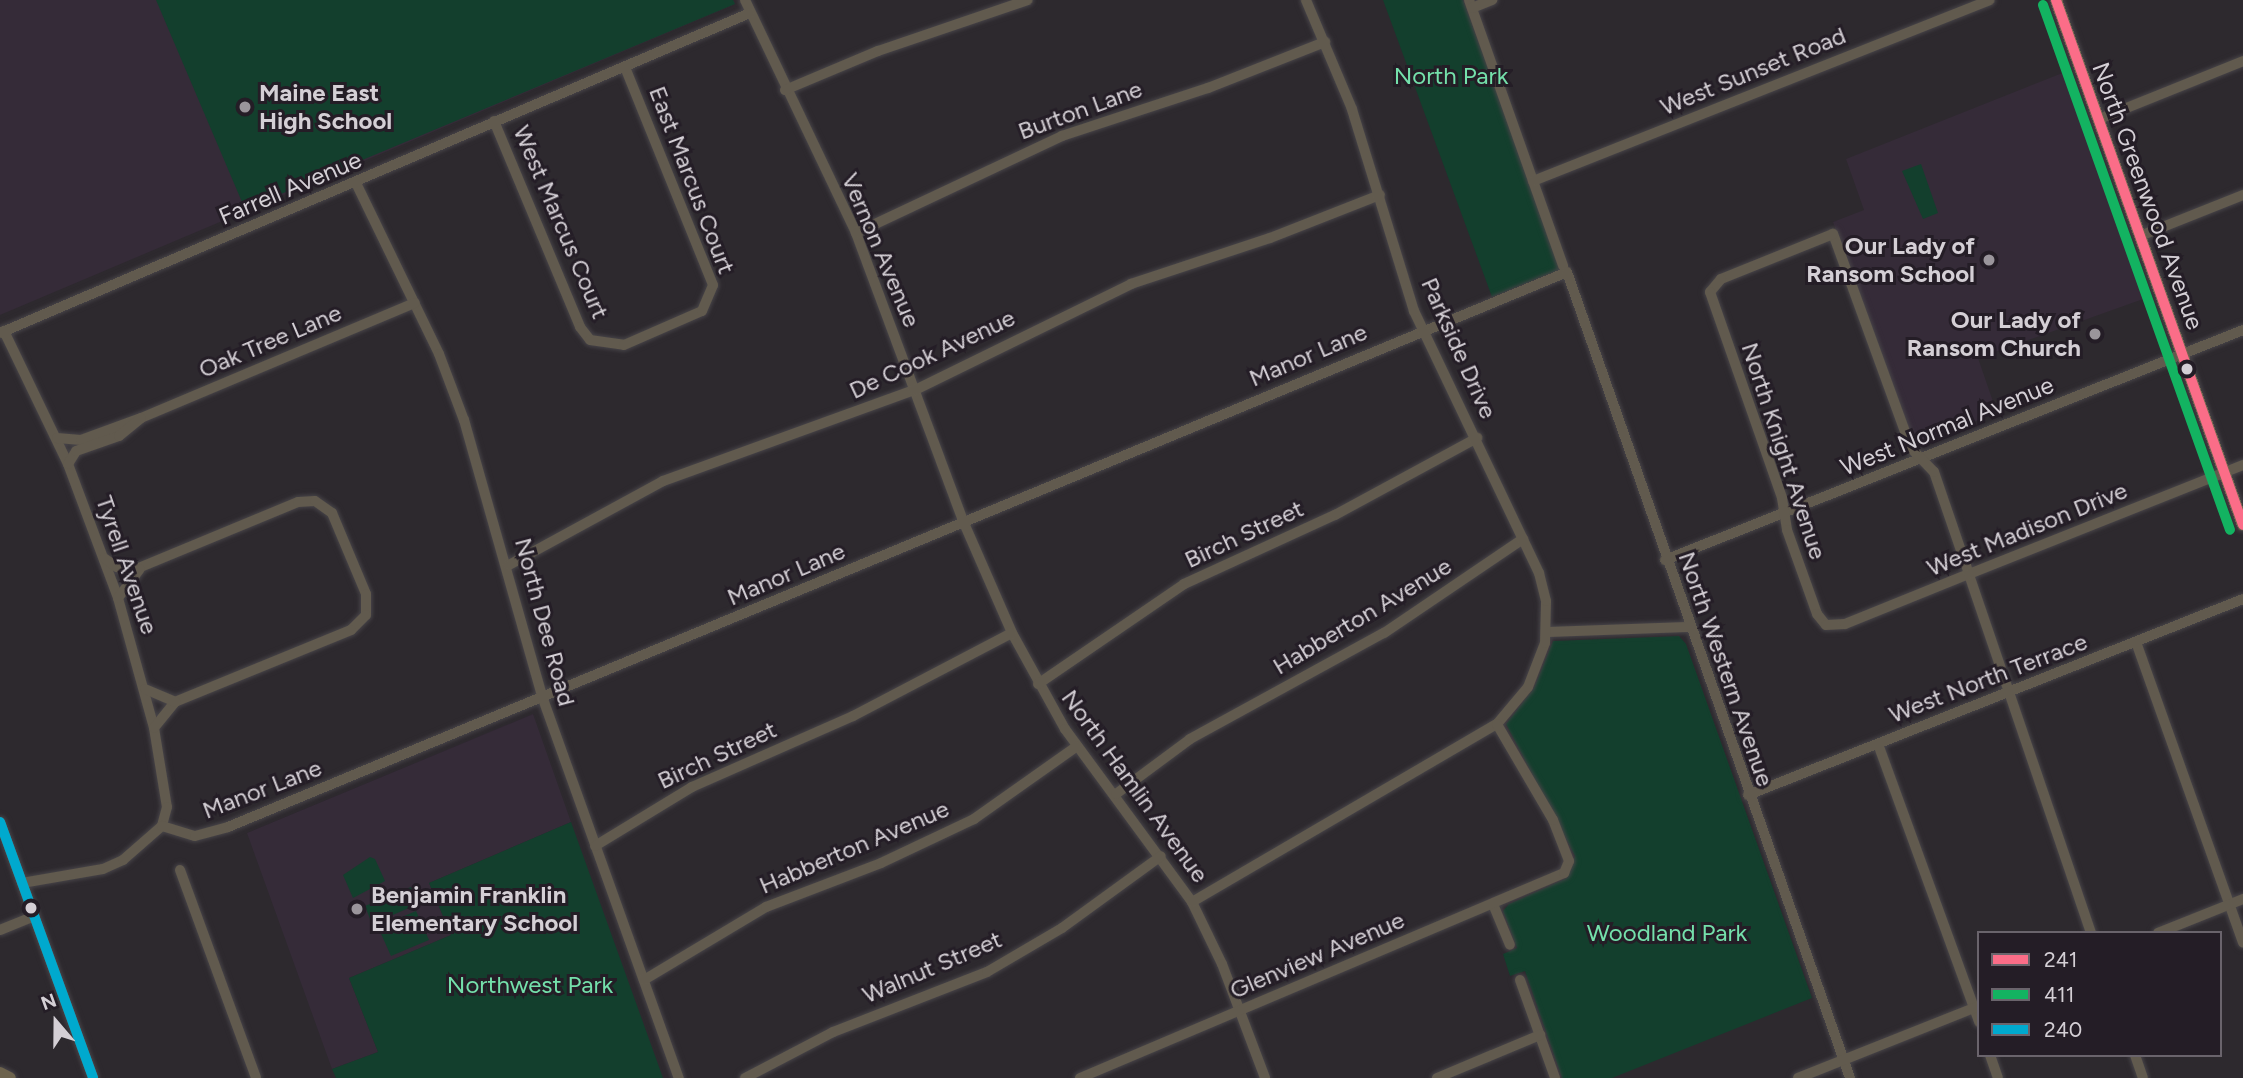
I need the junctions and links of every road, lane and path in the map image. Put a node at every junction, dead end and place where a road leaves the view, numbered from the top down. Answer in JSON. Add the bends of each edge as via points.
{"nodes":[{"id":1,"x":745,"y":0,"type":"edge"},
{"id":2,"x":1028,"y":0,"type":"edge"},
{"id":3,"x":1306,"y":0,"type":"edge"},
{"id":4,"x":1492,"y":0,"type":"edge"},
{"id":5,"x":1989,"y":0,"type":"edge"},
{"id":6,"x":2056,"y":0,"type":"edge"},
{"id":7,"x":1470,"y":4,"type":"edge"},
{"id":8,"x":750,"y":13,"type":"junction"},
{"id":9,"x":1325,"y":42,"type":"junction"},
{"id":10,"x":2243,"y":61,"type":"edge"},
{"id":11,"x":625,"y":67,"type":"junction"},
{"id":12,"x":785,"y":90,"type":"junction"},
{"id":13,"x":2099,"y":119,"type":"junction"},
{"id":14,"x":495,"y":121,"type":"junction"},
{"id":15,"x":1533,"y":181,"type":"junction"},
{"id":16,"x":356,"y":183,"type":"junction"},
{"id":17,"x":1380,"y":195,"type":"junction"},
{"id":18,"x":2243,"y":195,"type":"edge"},
{"id":19,"x":856,"y":233,"type":"junction"},
{"id":20,"x":2140,"y":236,"type":"junction"},
{"id":21,"x":1565,"y":269,"type":"junction"},
{"id":22,"x":415,"y":303,"type":"junction"},
{"id":23,"x":668,"y":326,"type":"joint"},
{"id":24,"x":1424,"y":329,"type":"junction"},
{"id":25,"x":2243,"y":330,"type":"edge"},
{"id":26,"x":2,"y":332,"type":"edge"},
{"id":27,"x":2182,"y":354,"type":"junction"},
{"id":28,"x":915,"y":390,"type":"junction"},
{"id":29,"x":141,"y":418,"type":"junction"},
{"id":30,"x":57,"y":438,"type":"junction"},
{"id":31,"x":1477,"y":438,"type":"junction"},
{"id":32,"x":1923,"y":459,"type":"junction"},
{"id":33,"x":68,"y":464,"type":"junction"},
{"id":34,"x":2243,"y":466,"type":"edge"},
{"id":35,"x":2224,"y":473,"type":"junction"},
{"id":36,"x":1785,"y":513,"type":"junction"},
{"id":37,"x":964,"y":523,"type":"junction"},
{"id":38,"x":2243,"y":525,"type":"edge"},
{"id":39,"x":1523,"y":539,"type":"junction"},
{"id":40,"x":104,"y":558,"type":"junction"},
{"id":41,"x":1665,"y":560,"type":"junction"},
{"id":42,"x":149,"y":565,"type":"junction"},
{"id":43,"x":509,"y":565,"type":"junction"},
{"id":44,"x":1969,"y":574,"type":"junction"},
{"id":45,"x":118,"y":598,"type":"junction"},
{"id":46,"x":2243,"y":599,"type":"edge"},
{"id":47,"x":1826,"y":625,"type":"joint"},
{"id":48,"x":1689,"y":627,"type":"junction"},
{"id":49,"x":1546,"y":632,"type":"junction"},
{"id":50,"x":1012,"y":633,"type":"junction"},
{"id":51,"x":2136,"y":642,"type":"junction"},
{"id":52,"x":1038,"y":684,"type":"junction"},
{"id":53,"x":145,"y":689,"type":"junction"},
{"id":54,"x":2009,"y":692,"type":"junction"},
{"id":55,"x":543,"y":699,"type":"junction"},
{"id":56,"x":175,"y":702,"type":"junction"},
{"id":57,"x":1497,"y":724,"type":"junction"},
{"id":58,"x":154,"y":728,"type":"junction"},
{"id":59,"x":1878,"y":744,"type":"junction"},
{"id":60,"x":1077,"y":746,"type":"junction"},
{"id":61,"x":1116,"y":794,"type":"junction"},
{"id":62,"x":1748,"y":795,"type":"junction"},
{"id":63,"x":0,"y":822,"type":"edge"},
{"id":64,"x":162,"y":826,"type":"junction"},
{"id":65,"x":594,"y":846,"type":"junction"},
{"id":66,"x":1161,"y":856,"type":"junction"},
{"id":67,"x":180,"y":870,"type":"dead end"},
{"id":68,"x":22,"y":883,"type":"junction"},
{"id":69,"x":2243,"y":899,"type":"edge"},
{"id":70,"x":1192,"y":902,"type":"junction"},
{"id":71,"x":1493,"y":904,"type":"junction"},
{"id":72,"x":2229,"y":904,"type":"junction"},
{"id":73,"x":34,"y":916,"type":"junction"},
{"id":74,"x":0,"y":930,"type":"edge"},
{"id":75,"x":2090,"y":931,"type":"edge"},
{"id":76,"x":2163,"y":931,"type":"edge"},
{"id":77,"x":2243,"y":943,"type":"edge"},
{"id":78,"x":1510,"y":945,"type":"dead end"},
{"id":79,"x":644,"y":980,"type":"junction"},
{"id":80,"x":1520,"y":980,"type":"dead end"},
{"id":81,"x":1976,"y":1007,"type":"edge"},
{"id":82,"x":1241,"y":1010,"type":"junction"},
{"id":83,"x":1540,"y":1035,"type":"junction"},
{"id":84,"x":1991,"y":1057,"type":"edge"},
{"id":85,"x":2136,"y":1057,"type":"edge"},
{"id":86,"x":1843,"y":1059,"type":"junction"},
{"id":87,"x":0,"y":1073,"type":"edge"},
{"id":88,"x":10,"y":1078,"type":"edge"},
{"id":89,"x":93,"y":1078,"type":"edge"},
{"id":90,"x":256,"y":1078,"type":"edge"},
{"id":91,"x":679,"y":1078,"type":"edge"},
{"id":92,"x":745,"y":1078,"type":"edge"},
{"id":93,"x":1080,"y":1078,"type":"edge"},
{"id":94,"x":1265,"y":1078,"type":"edge"},
{"id":95,"x":1437,"y":1078,"type":"edge"},
{"id":96,"x":1555,"y":1078,"type":"edge"},
{"id":97,"x":1798,"y":1078,"type":"edge"},
{"id":98,"x":1850,"y":1078,"type":"edge"},
{"id":99,"x":1998,"y":1078,"type":"edge"},
{"id":100,"x":2143,"y":1078,"type":"edge"}],
"edges":[{"from":1,"to":8,"type":"street","name":"Vernon Avenue"},
{"from":2,"to":12,"type":"street","via":[[878,51]]},
{"from":3,"to":9,"type":"street","name":"Parkside Drive"},
{"from":4,"to":7,"type":"street"},
{"from":5,"to":15,"type":"street","name":"West Sunset Road"},
{"from":6,"to":13,"type":"main road","name":"North Greenwood Avenue"},
{"from":7,"to":15,"type":"street","name":"North Western Avenue"},
{"from":8,"to":11,"type":"street","name":"Farrell Avenue"},
{"from":8,"to":12,"type":"street","name":"Vernon Avenue"},
{"from":9,"to":17,"type":"street","name":"Parkside Drive"},
{"from":9,"to":19,"type":"street","name":"Burton Lane","via":[[1216,85],[1062,136]]},
{"from":10,"to":13,"type":"street"},
{"from":11,"to":14,"type":"street","name":"Farrell Avenue"},
{"from":11,"to":23,"type":"street","name":"East Marcus Court","via":[[713,285],[702,311]]},
{"from":12,"to":19,"type":"street","name":"Vernon Avenue"},
{"from":13,"to":20,"type":"main road","name":"North Greenwood Avenue"},
{"from":14,"to":16,"type":"street","name":"Farrell Avenue"},
{"from":14,"to":23,"type":"street","name":"West Marcus Court","via":[[580,327],[590,341],[624,345]]},
{"from":15,"to":21,"type":"street","name":"North Western Avenue"},
{"from":16,"to":22,"type":"street","name":"North Dee Road"},
{"from":16,"to":26,"type":"street","name":"Farrell Avenue"},
{"from":17,"to":24,"type":"street","name":"Parkside Drive"},
{"from":17,"to":28,"type":"street","name":"De Cook Avenue","via":[[1130,284]]},
{"from":18,"to":20,"type":"street"},
{"from":19,"to":28,"type":"street","name":"Vernon Avenue"},
{"from":20,"to":27,"type":"main road","name":"North Greenwood Avenue"},
{"from":21,"to":24,"type":"street","name":"Manor Lane"},
{"from":21,"to":41,"type":"street","name":"North Western Avenue"},
{"from":22,"to":29,"type":"street","name":"Oak Tree Lane"},
{"from":22,"to":43,"type":"street","name":"North Dee Road","via":[[464,420]]},
{"from":24,"to":31,"type":"street","name":"Parkside Drive"},
{"from":24,"to":37,"type":"street","name":"Manor Lane"},
{"from":25,"to":27,"type":"street","name":"West Normal Avenue"},
{"from":26,"to":30,"type":"street","name":"Tyrell Avenue"},
{"from":27,"to":32,"type":"street","name":"West Normal Avenue"},
{"from":27,"to":35,"type":"main road","name":"North Greenwood Avenue"},
{"from":28,"to":37,"type":"street","name":"Vernon Avenue"},
{"from":28,"to":43,"type":"street","name":"De Cook Avenue","via":[[663,481]]},
{"from":29,"to":30,"type":"street","name":"Oak Tree Lane","via":[[81,440]]},
{"from":29,"to":33,"type":"street","name":"Oak Tree Lane","via":[[119,436],[76,452]]},
{"from":30,"to":33,"type":"street","name":"Tyrell Avenue"},
{"from":31,"to":39,"type":"street","name":"Parkside Drive"},
{"from":31,"to":52,"type":"street","name":"Birch Street","via":[[1335,515],[1184,584]]},
{"from":32,"to":36,"type":"street","name":"West Normal Avenue"},
{"from":32,"to":36,"type":"street","name":"North Knight Avenue","via":[[1911,448],[1833,234],[1721,279],[1713,288],[1712,303]]},
{"from":32,"to":44,"type":"street","via":[[1934,471]]},
{"from":33,"to":40,"type":"street","name":"Tyrell Avenue"},
{"from":34,"to":35,"type":"street","name":"West Madison Drive"},
{"from":35,"to":38,"type":"main road","name":"North Greenwood Avenue"},
{"from":35,"to":44,"type":"street","name":"West Madison Drive"},
{"from":36,"to":41,"type":"street","name":"West Normal Avenue"},
{"from":36,"to":47,"type":"street","name":"North Knight Avenue","via":[[1813,602]]},
{"from":37,"to":50,"type":"street","name":"North Hamlin Avenue"},
{"from":37,"to":55,"type":"street","name":"Manor Lane"},
{"from":39,"to":49,"type":"street","name":"Parkside Drive","via":[[1543,587]]},
{"from":39,"to":61,"type":"street","name":"Habberton Avenue","via":[[1384,633],[1190,739]]},
{"from":40,"to":42,"type":"street","via":[[123,569]]},
{"from":40,"to":45,"type":"street","name":"Tyrell Avenue"},
{"from":41,"to":48,"type":"street","name":"North Western Avenue"},
{"from":42,"to":45,"type":"street","via":[[132,575]]},
{"from":42,"to":56,"type":"street","via":[[307,500],[332,513],[368,607],[358,624]]},
{"from":43,"to":55,"type":"street","name":"North Dee Road"},
{"from":44,"to":47,"type":"street","name":"West Madison Drive","via":[[1845,624]]},
{"from":44,"to":54,"type":"street"},
{"from":45,"to":53,"type":"street","name":"Tyrell Avenue"},
{"from":46,"to":51,"type":"street","name":"West North Terrace"},
{"from":48,"to":49,"type":"street"},
{"from":48,"to":62,"type":"street","name":"North Western Avenue"},
{"from":49,"to":57,"type":"street","via":[[1528,687]]},
{"from":50,"to":52,"type":"street","name":"North Hamlin Avenue"},
{"from":50,"to":65,"type":"street","name":"Birch Street","via":[[853,716],[692,786]]},
{"from":51,"to":54,"type":"street","name":"West North Terrace"},
{"from":51,"to":72,"type":"street"},
{"from":52,"to":60,"type":"street","name":"North Hamlin Avenue"},
{"from":53,"to":56,"type":"street"},
{"from":53,"to":58,"type":"street","name":"Tyrell Avenue"},
{"from":54,"to":59,"type":"street","name":"West North Terrace"},
{"from":54,"to":75,"type":"street"},
{"from":55,"to":64,"type":"street","name":"Manor Lane","via":[[212,833],[195,836]]},
{"from":55,"to":65,"type":"street","name":"North Dee Road"},
{"from":56,"to":58,"type":"street"},
{"from":57,"to":70,"type":"street"},
{"from":57,"to":71,"type":"street","name":"Glenview Avenue","via":[[1553,820],[1568,867],[1557,877]]},
{"from":58,"to":64,"type":"street","name":"Tyrell Avenue","via":[[167,807]]},
{"from":59,"to":62,"type":"street","name":"West North Terrace"},
{"from":59,"to":81,"type":"street"},
{"from":60,"to":61,"type":"street","name":"North Hamlin Avenue"},
{"from":60,"to":79,"type":"street","name":"Habberton Avenue","via":[[974,818],[881,863],[766,907]]},
{"from":61,"to":66,"type":"street","name":"North Hamlin Avenue"},
{"from":62,"to":86,"type":"street","name":"North Western Avenue"},
{"from":63,"to":68,"type":"street"},
{"from":64,"to":68,"type":"street","via":[[122,860],[103,869]]},
{"from":65,"to":79,"type":"street","name":"North Dee Road"},
{"from":66,"to":70,"type":"street","name":"North Hamlin Avenue"},
{"from":66,"to":92,"type":"street","name":"Walnut Street","via":[[1062,928],[987,972],[822,1037]]},
{"from":67,"to":90,"type":"street"},
{"from":68,"to":73,"type":"street"},
{"from":69,"to":72,"type":"street"},
{"from":70,"to":82,"type":"street","name":"North Hamlin Avenue"},
{"from":71,"to":78,"type":"street"},
{"from":71,"to":82,"type":"street","name":"Glenview Avenue"},
{"from":72,"to":76,"type":"street"},
{"from":72,"to":77,"type":"street"},
{"from":73,"to":74,"type":"street"},
{"from":73,"to":89,"type":"street"},
{"from":79,"to":91,"type":"street","name":"North Dee Road"},
{"from":80,"to":83,"type":"street"},
{"from":81,"to":86,"type":"street"},
{"from":82,"to":93,"type":"street","name":"Glenview Avenue"},
{"from":82,"to":94,"type":"street","name":"North Hamlin Avenue"},
{"from":83,"to":95,"type":"street"},
{"from":83,"to":96,"type":"street"},
{"from":84,"to":99,"type":"street"},
{"from":85,"to":100,"type":"street"},
{"from":86,"to":97,"type":"street"},
{"from":86,"to":98,"type":"street","name":"North Western Avenue"},
{"from":87,"to":88,"type":"main road"}]}
